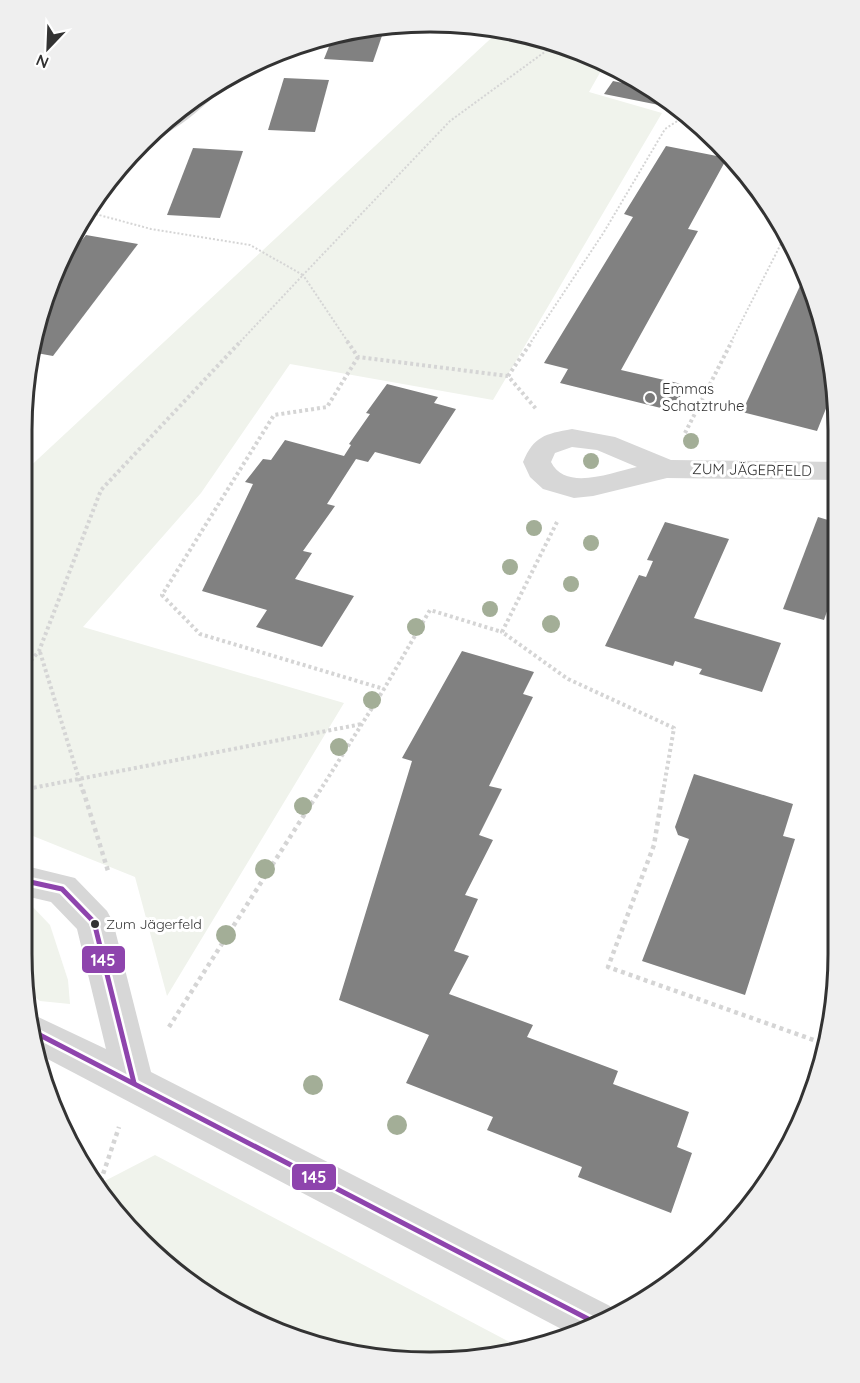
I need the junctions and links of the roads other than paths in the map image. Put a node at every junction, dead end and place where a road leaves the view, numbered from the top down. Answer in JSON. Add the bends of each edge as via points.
{"nodes":[{"id":1,"x":667,"y":469,"type":"junction"},
{"id":2,"x":828,"y":471,"type":"edge"},
{"id":3,"x":32,"y":882,"type":"edge"},
{"id":4,"x":40,"y":1035,"type":"edge"},
{"id":5,"x":134,"y":1083,"type":"junction"},
{"id":6,"x":587,"y":1319,"type":"edge"}],
"edges":[{"from":1,"to":1,"type":"street","name":"ZUM JÄGERFELD","via":[[596,441],[572,437],[543,448],[537,462],[553,482],[574,488]]},
{"from":1,"to":2,"type":"street","name":"ZUM JÄGERFELD"},
{"from":3,"to":5,"type":"street","via":[[62,889],[94,922]]},
{"from":4,"to":5,"type":"street"},
{"from":5,"to":6,"type":"street"}]}
